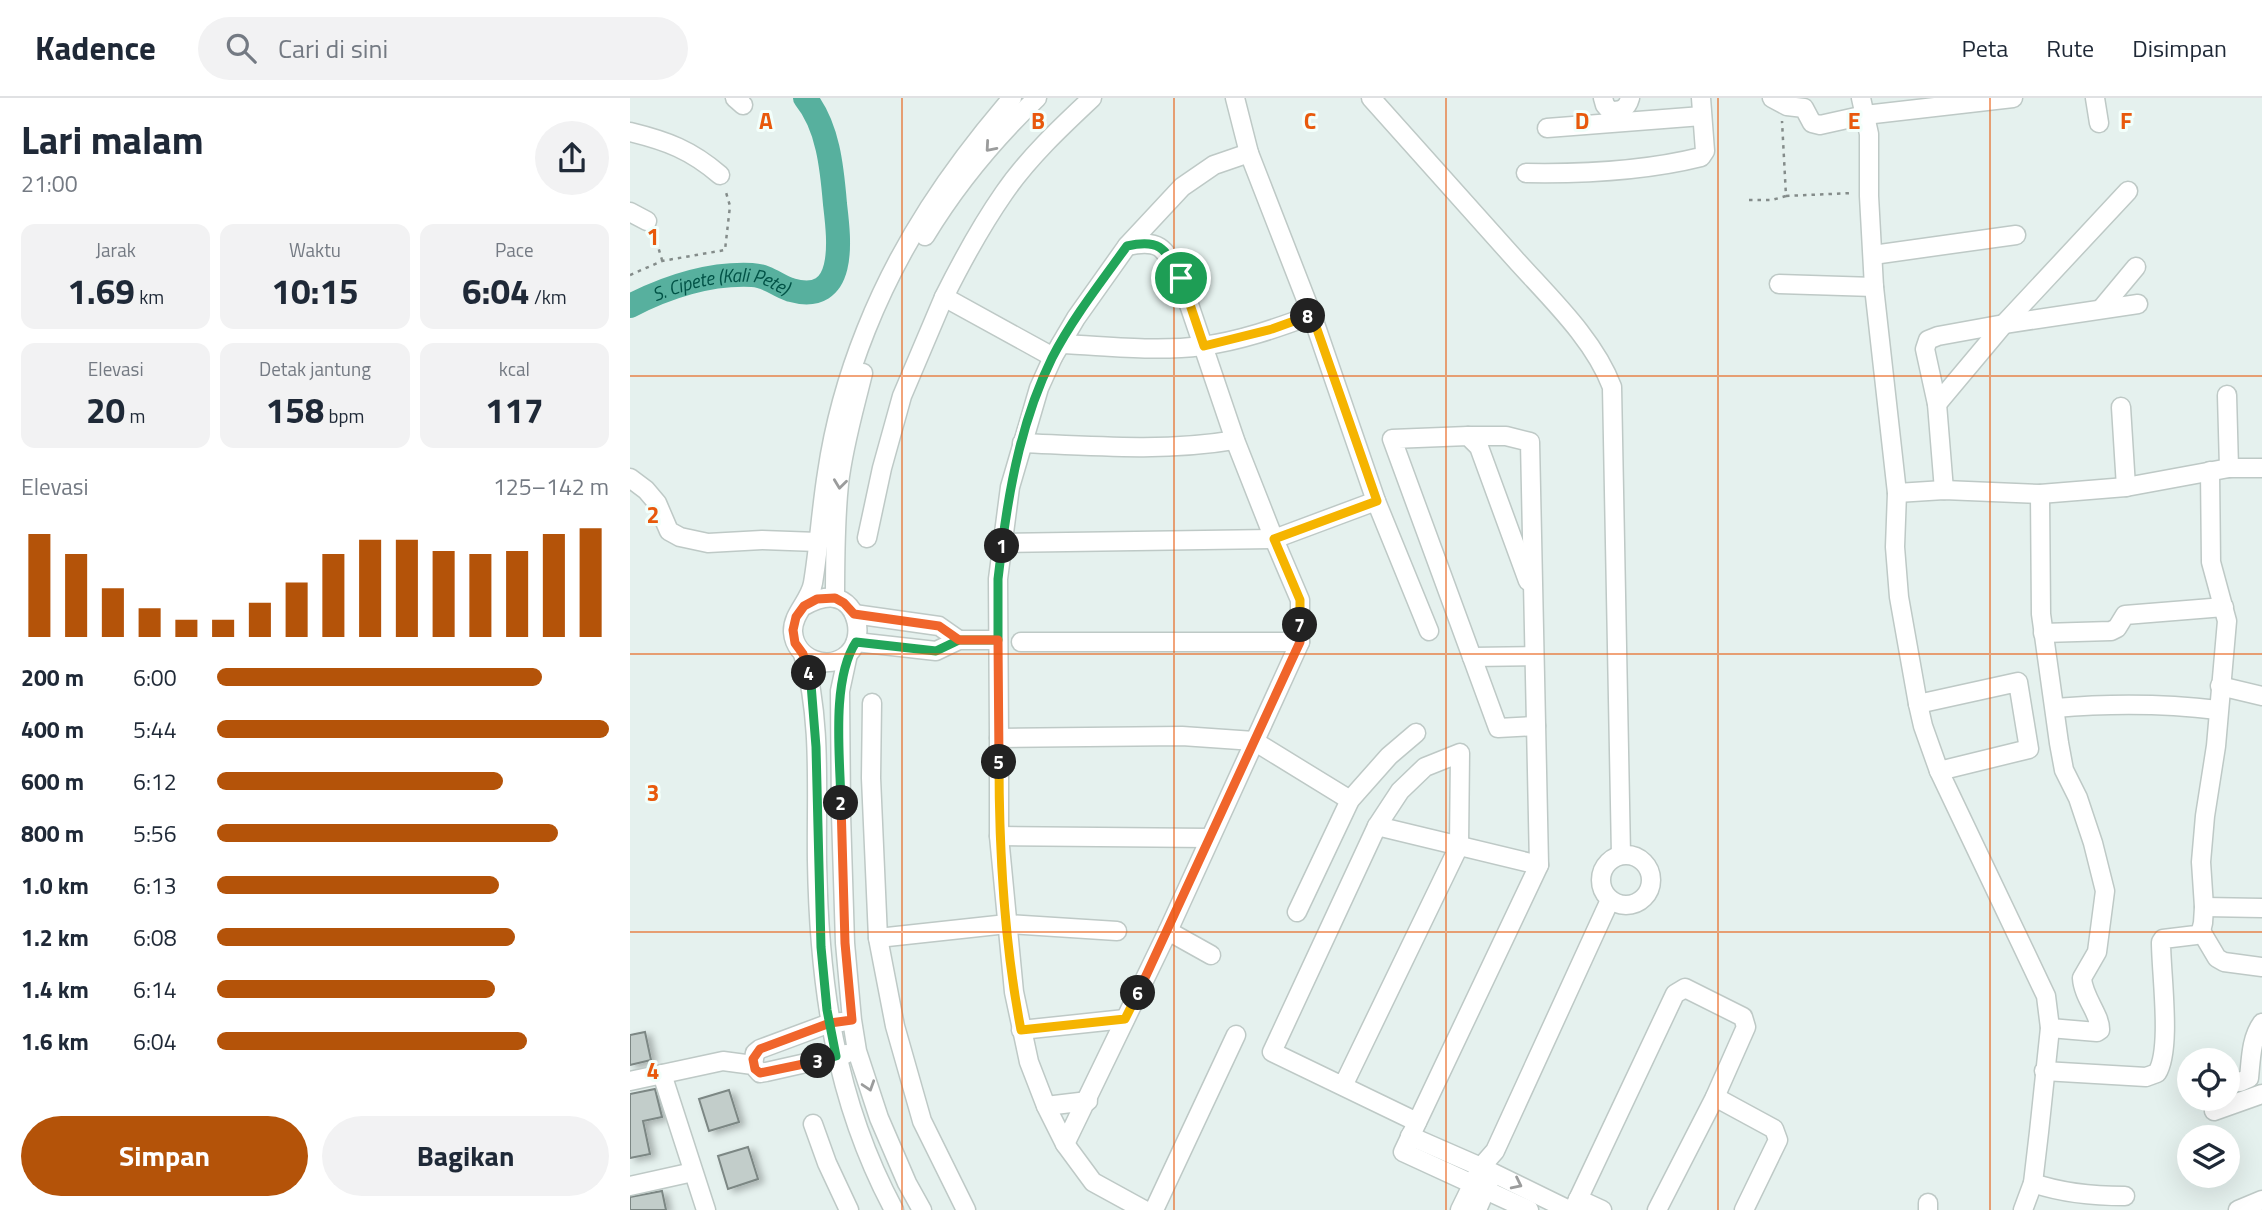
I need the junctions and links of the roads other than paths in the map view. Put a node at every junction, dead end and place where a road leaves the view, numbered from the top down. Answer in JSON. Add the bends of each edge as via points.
{"nodes":[{"id":1,"x":1012,"y":98,"type":"edge"},
{"id":2,"x":1037,"y":98,"type":"edge"},
{"id":3,"x":1092,"y":98,"type":"edge"},
{"id":4,"x":1235,"y":98,"type":"edge"},
{"id":5,"x":1371,"y":98,"type":"edge"},
{"id":6,"x":1603,"y":98,"type":"edge"},
{"id":7,"x":1630,"y":98,"type":"edge"},
{"id":8,"x":2012,"y":98,"type":"edge"},
{"id":9,"x":2095,"y":98,"type":"edge"},
{"id":10,"x":1776,"y":101,"type":"edge"},
{"id":11,"x":1863,"y":106,"type":"edge"},
{"id":12,"x":1702,"y":107,"type":"edge"},
{"id":13,"x":2099,"y":123,"type":"dead end"},
{"id":14,"x":1547,"y":128,"type":"dead end"},
{"id":15,"x":630,"y":132,"type":"edge"},
{"id":16,"x":1249,"y":153,"type":"junction"},
{"id":17,"x":1526,"y":173,"type":"dead end"},
{"id":18,"x":720,"y":176,"type":"road end"},
{"id":19,"x":2128,"y":191,"type":"dead end"},
{"id":20,"x":630,"y":212,"type":"edge"},
{"id":21,"x":1155,"y":216,"type":"junction"},
{"id":22,"x":647,"y":221,"type":"road end"},
{"id":23,"x":2016,"y":236,"type":"dead end"},
{"id":24,"x":1127,"y":246,"type":"junction"},
{"id":25,"x":1162,"y":248,"type":"junction"},
{"id":26,"x":1873,"y":255,"type":"junction"},
{"id":27,"x":2136,"y":267,"type":"dead end"},
{"id":28,"x":1779,"y":284,"type":"dead end"},
{"id":29,"x":1874,"y":287,"type":"junction"},
{"id":30,"x":944,"y":296,"type":"junction"},
{"id":31,"x":2138,"y":304,"type":"dead end"},
{"id":32,"x":2101,"y":309,"type":"junction"},
{"id":33,"x":1312,"y":315,"type":"junction"},
{"id":34,"x":2004,"y":324,"type":"junction"},
{"id":35,"x":1204,"y":346,"type":"junction"},
{"id":36,"x":1057,"y":350,"type":"junction"},
{"id":37,"x":2227,"y":395,"type":"dead end"},
{"id":38,"x":1937,"y":404,"type":"junction"},
{"id":39,"x":2121,"y":407,"type":"dead end"},
{"id":40,"x":1468,"y":436,"type":"junction"},
{"id":41,"x":1235,"y":440,"type":"junction"},
{"id":42,"x":1022,"y":443,"type":"junction"},
{"id":43,"x":2229,"y":468,"type":"junction"},
{"id":44,"x":2262,"y":468,"type":"edge"},
{"id":45,"x":2210,"y":471,"type":"junction"},
{"id":46,"x":630,"y":478,"type":"edge"},
{"id":47,"x":2126,"y":487,"type":"junction"},
{"id":48,"x":1944,"y":490,"type":"junction"},
{"id":49,"x":1897,"y":493,"type":"junction"},
{"id":50,"x":2040,"y":494,"type":"junction"},
{"id":51,"x":1377,"y":501,"type":"junction"},
{"id":52,"x":867,"y":538,"type":"dead end"},
{"id":53,"x":1274,"y":539,"type":"junction"},
{"id":54,"x":818,"y":542,"type":"junction"},
{"id":55,"x":1003,"y":543,"type":"junction"},
{"id":56,"x":1533,"y":596,"type":"junction"},
{"id":57,"x":835,"y":598,"type":"junction"},
{"id":58,"x":804,"y":606,"type":"junction"},
{"id":59,"x":2224,"y":607,"type":"junction"},
{"id":60,"x":854,"y":614,"type":"junction"},
{"id":61,"x":1429,"y":631,"type":"dead end"},
{"id":62,"x":2043,"y":633,"type":"junction"},
{"id":63,"x":959,"y":640,"type":"junction"},
{"id":64,"x":998,"y":640,"type":"junction"},
{"id":65,"x":1021,"y":642,"type":"dead end"},
{"id":66,"x":1300,"y":642,"type":"junction"},
{"id":67,"x":852,"y":648,"type":"junction"},
{"id":68,"x":803,"y":654,"type":"junction"},
{"id":69,"x":1534,"y":656,"type":"junction"},
{"id":70,"x":1472,"y":657,"type":"junction"},
{"id":71,"x":2220,"y":687,"type":"junction"},
{"id":72,"x":2262,"y":696,"type":"edge"},
{"id":73,"x":872,"y":703,"type":"dead end"},
{"id":74,"x":1918,"y":704,"type":"junction"},
{"id":75,"x":2054,"y":708,"type":"junction"},
{"id":76,"x":2218,"y":710,"type":"junction"},
{"id":77,"x":1536,"y":726,"type":"junction"},
{"id":78,"x":1416,"y":733,"type":"dead end"},
{"id":79,"x":999,"y":738,"type":"junction"},
{"id":80,"x":1254,"y":741,"type":"junction"},
{"id":81,"x":1939,"y":771,"type":"junction"},
{"id":82,"x":1350,"y":800,"type":"junction"},
{"id":83,"x":1377,"y":826,"type":"junction"},
{"id":84,"x":999,"y":836,"type":"junction"},
{"id":85,"x":1210,"y":838,"type":"junction"},
{"id":86,"x":1460,"y":846,"type":"junction"},
{"id":87,"x":1621,"y":855,"type":"junction"},
{"id":88,"x":1539,"y":865,"type":"junction"},
{"id":89,"x":1610,"y":900,"type":"junction"},
{"id":90,"x":2204,"y":907,"type":"junction"},
{"id":91,"x":2262,"y":908,"type":"edge"},
{"id":92,"x":1297,"y":912,"type":"dead end"},
{"id":93,"x":1007,"y":924,"type":"junction"},
{"id":94,"x":1118,"y":931,"type":"dead end"},
{"id":95,"x":1168,"y":931,"type":"junction"},
{"id":96,"x":2201,"y":931,"type":"junction"},
{"id":97,"x":878,"y":938,"type":"junction"},
{"id":98,"x":1211,"y":955,"type":"dead end"},
{"id":99,"x":2262,"y":967,"type":"edge"},
{"id":100,"x":1125,"y":1019,"type":"junction"},
{"id":101,"x":852,"y":1020,"type":"junction"},
{"id":102,"x":830,"y":1023,"type":"junction"},
{"id":103,"x":2262,"y":1023,"type":"edge"},
{"id":104,"x":2050,"y":1028,"type":"junction"},
{"id":105,"x":1021,"y":1030,"type":"junction"},
{"id":106,"x":1236,"y":1035,"type":"dead end"},
{"id":107,"x":857,"y":1051,"type":"junction"},
{"id":108,"x":836,"y":1056,"type":"junction"},
{"id":109,"x":753,"y":1065,"type":"junction"},
{"id":110,"x":2045,"y":1071,"type":"junction"},
{"id":111,"x":662,"y":1074,"type":"junction"},
{"id":112,"x":630,"y":1081,"type":"edge"},
{"id":113,"x":2240,"y":1082,"type":"edge"},
{"id":114,"x":1343,"y":1086,"type":"junction"},
{"id":115,"x":2262,"y":1094,"type":"edge"},
{"id":116,"x":1714,"y":1097,"type":"junction"},
{"id":117,"x":1088,"y":1101,"type":"junction"},
{"id":118,"x":2240,"y":1102,"type":"edge"},
{"id":119,"x":1046,"y":1106,"type":"junction"},
{"id":120,"x":813,"y":1124,"type":"dead end"},
{"id":121,"x":1414,"y":1129,"type":"junction"},
{"id":122,"x":1065,"y":1144,"type":"junction"},
{"id":123,"x":1487,"y":1169,"type":"junction"},
{"id":124,"x":693,"y":1172,"type":"junction"},
{"id":125,"x":2033,"y":1183,"type":"junction"},
{"id":126,"x":630,"y":1186,"type":"edge"},
{"id":127,"x":1479,"y":1188,"type":"junction"},
{"id":128,"x":2125,"y":1196,"type":"dead end"},
{"id":129,"x":2262,"y":1200,"type":"edge"},
{"id":130,"x":1573,"y":1206,"type":"edge"},
{"id":131,"x":706,"y":1210,"type":"edge"},
{"id":132,"x":849,"y":1210,"type":"edge"},
{"id":133,"x":894,"y":1210,"type":"edge"},
{"id":134,"x":922,"y":1210,"type":"edge"},
{"id":135,"x":966,"y":1210,"type":"edge"},
{"id":136,"x":1144,"y":1210,"type":"edge"},
{"id":137,"x":1154,"y":1210,"type":"edge"},
{"id":138,"x":1460,"y":1210,"type":"edge"},
{"id":139,"x":1477,"y":1210,"type":"edge"},
{"id":140,"x":1529,"y":1210,"type":"edge"},
{"id":141,"x":1602,"y":1210,"type":"edge"},
{"id":142,"x":1657,"y":1210,"type":"edge"},
{"id":143,"x":1744,"y":1210,"type":"edge"},
{"id":144,"x":2023,"y":1210,"type":"edge"},
{"id":145,"x":2238,"y":1210,"type":"edge"}],
"edges":[{"from":1,"to":54,"type":"street","via":[[932,201],[896,264],[866,331],[843,400],[827,470]]},
{"from":2,"to":57,"type":"street","one_way":true,"via":[[974,166],[940,212],[885,315],[864,369],[839,482]]},
{"from":3,"to":30,"type":"street","via":[[1004,192]]},
{"from":4,"to":16,"type":"street"},
{"from":5,"to":87,"type":"street","via":[[1563,312],[1596,356],[1612,387]]},
{"from":6,"to":7,"type":"street","via":[[1610,111],[1628,107]]},
{"from":8,"to":11,"type":"street"},
{"from":9,"to":13,"type":"street"},
{"from":10,"to":11,"type":"street","via":[[1804,108],[1815,125]]},
{"from":11,"to":26,"type":"street","via":[[1869,134]]},
{"from":12,"to":14,"type":"street"},
{"from":12,"to":17,"type":"street","via":[[1705,151],[1701,157],[1625,169]]},
{"from":15,"to":18,"type":"street","via":[[689,152]]},
{"from":16,"to":21,"type":"street","via":[[1214,165],[1182,187]]},
{"from":16,"to":33,"type":"street"},
{"from":19,"to":34,"type":"street"},
{"from":20,"to":22,"type":"street"},
{"from":21,"to":24,"type":"street"},
{"from":21,"to":25,"type":"street"},
{"from":23,"to":26,"type":"street"},
{"from":24,"to":25,"type":"street","via":[[1142,242]]},
{"from":24,"to":36,"type":"street"},
{"from":25,"to":35,"type":"street","via":[[1181,278]]},
{"from":26,"to":29,"type":"street"},
{"from":27,"to":32,"type":"street"},
{"from":28,"to":29,"type":"street"},
{"from":29,"to":49,"type":"street"},
{"from":30,"to":36,"type":"street"},
{"from":30,"to":52,"type":"street","via":[[902,396]]},
{"from":31,"to":32,"type":"street"},
{"from":32,"to":34,"type":"street"},
{"from":33,"to":35,"type":"street"},
{"from":33,"to":51,"type":"street"},
{"from":34,"to":38,"type":"street"},
{"from":34,"to":38,"type":"street","via":[[1928,340],[1925,349]]},
{"from":35,"to":36,"type":"street"},
{"from":35,"to":41,"type":"street"},
{"from":36,"to":42,"type":"street"},
{"from":37,"to":43,"type":"street"},
{"from":38,"to":48,"type":"street"},
{"from":39,"to":47,"type":"street"},
{"from":40,"to":56,"type":"street","via":[[1479,447]]},
{"from":40,"to":56,"type":"street","via":[[1506,436],[1530,442]]},
{"from":40,"to":70,"type":"street","via":[[1392,439]]},
{"from":41,"to":42,"type":"street","via":[[1124,448]]},
{"from":41,"to":53,"type":"street"},
{"from":42,"to":55,"type":"street","via":[[1010,487]]},
{"from":43,"to":44,"type":"street"},
{"from":43,"to":45,"type":"street"},
{"from":45,"to":47,"type":"street"},
{"from":45,"to":59,"type":"street","via":[[2211,562]]},
{"from":46,"to":54,"type":"street","via":[[657,502],[669,530],[680,537],[708,543]]},
{"from":47,"to":50,"type":"street"},
{"from":48,"to":49,"type":"street"},
{"from":48,"to":50,"type":"street"},
{"from":49,"to":74,"type":"street","via":[[1899,597]]},
{"from":50,"to":62,"type":"street"},
{"from":51,"to":53,"type":"street"},
{"from":51,"to":61,"type":"street"},
{"from":53,"to":55,"type":"street"},
{"from":53,"to":66,"type":"street","via":[[1300,600]]},
{"from":54,"to":58,"type":"street","via":[[812,587]]},
{"from":55,"to":64,"type":"street"},
{"from":56,"to":69,"type":"street"},
{"from":57,"to":58,"type":"street","via":[[817,599]]},
{"from":57,"to":60,"type":"street"},
{"from":58,"to":68,"type":"street","via":[[793,630]]},
{"from":59,"to":62,"type":"street","via":[[2124,615],[2111,631]]},
{"from":59,"to":71,"type":"street","via":[[2227,621]]},
{"from":60,"to":63,"type":"street","via":[[939,626]]},
{"from":60,"to":67,"type":"street","via":[[858,628]]},
{"from":62,"to":75,"type":"street"},
{"from":63,"to":64,"type":"street"},
{"from":63,"to":67,"type":"street","via":[[936,651]]},
{"from":64,"to":79,"type":"street"},
{"from":65,"to":66,"type":"street"},
{"from":66,"to":80,"type":"street"},
{"from":67,"to":68,"type":"street","via":[[834,662],[818,662]]},
{"from":67,"to":101,"type":"street","via":[[840,691],[845,943]]},
{"from":68,"to":102,"type":"street","via":[[811,684],[816,747],[821,947]]},
{"from":69,"to":70,"type":"street"},
{"from":69,"to":77,"type":"street"},
{"from":70,"to":77,"type":"street","via":[[1498,728]]},
{"from":71,"to":72,"type":"street"},
{"from":71,"to":76,"type":"street"},
{"from":73,"to":97,"type":"street"},
{"from":74,"to":81,"type":"street"},
{"from":74,"to":81,"type":"street","via":[[2018,682],[2029,749]]},
{"from":75,"to":76,"type":"street","via":[[2166,704]]},
{"from":75,"to":104,"type":"street","via":[[2064,770],[2094,843],[2105,891],[2097,952],[2082,978],[2101,1027],[2096,1032]]},
{"from":76,"to":90,"type":"street","via":[[2204,816]]},
{"from":77,"to":88,"type":"street"},
{"from":78,"to":82,"type":"street"},
{"from":79,"to":80,"type":"street","via":[[1182,736]]},
{"from":79,"to":84,"type":"street"},
{"from":80,"to":82,"type":"street"},
{"from":80,"to":85,"type":"street"},
{"from":81,"to":104,"type":"street","via":[[2046,996]]},
{"from":82,"to":92,"type":"street"},
{"from":83,"to":86,"type":"street"},
{"from":83,"to":86,"type":"street","via":[[1425,767],[1460,753]]},
{"from":83,"to":114,"type":"street","via":[[1272,1052]]},
{"from":84,"to":85,"type":"street"},
{"from":84,"to":93,"type":"street"},
{"from":85,"to":95,"type":"street"},
{"from":86,"to":88,"type":"street"},
{"from":86,"to":114,"type":"street"},
{"from":87,"to":89,"type":"street","via":[[1602,870],[1601,886]]},
{"from":87,"to":89,"type":"street","via":[[1642,860],[1650,871],[1650,886],[1637,902],[1623,905]]},
{"from":88,"to":121,"type":"street"},
{"from":89,"to":123,"type":"street"},
{"from":90,"to":91,"type":"street"},
{"from":90,"to":96,"type":"street"},
{"from":93,"to":94,"type":"street"},
{"from":93,"to":97,"type":"street"},
{"from":93,"to":105,"type":"street"},
{"from":95,"to":98,"type":"street"},
{"from":95,"to":100,"type":"street"},
{"from":96,"to":99,"type":"street","via":[[2217,958]]},
{"from":96,"to":110,"type":"street","via":[[2161,942],[2164,1032],[2157,1073],[2146,1077]]},
{"from":97,"to":135,"type":"street","via":[[895,1026],[922,1121]]},
{"from":100,"to":105,"type":"street"},
{"from":100,"to":117,"type":"street"},
{"from":101,"to":102,"type":"street"},
{"from":101,"to":107,"type":"street"},
{"from":102,"to":108,"type":"street"},
{"from":102,"to":109,"type":"street","via":[[760,1049]]},
{"from":103,"to":113,"type":"street","via":[[2253,1042],[2249,1078]]},
{"from":104,"to":110,"type":"street"},
{"from":105,"to":119,"type":"street"},
{"from":106,"to":137,"type":"street"},
{"from":107,"to":108,"type":"street"},
{"from":107,"to":134,"type":"street","one_way":true,"via":[[879,1118]]},
{"from":108,"to":109,"type":"street","via":[[760,1073]]},
{"from":108,"to":133,"type":"street","via":[[858,1126]]},
{"from":109,"to":111,"type":"street","via":[[723,1061]]},
{"from":110,"to":125,"type":"street"},
{"from":111,"to":112,"type":"street"},
{"from":111,"to":124,"type":"street"},
{"from":114,"to":121,"type":"street"},
{"from":115,"to":118,"type":"street"},
{"from":116,"to":130,"type":"street","via":[[1746,1021],[1681,989]]},
{"from":116,"to":142,"type":"street"},
{"from":116,"to":143,"type":"street","via":[[1774,1129],[1778,1136]]},
{"from":117,"to":119,"type":"street"},
{"from":117,"to":122,"type":"street"},
{"from":119,"to":122,"type":"street"},
{"from":120,"to":132,"type":"street"},
{"from":121,"to":123,"type":"street"},
{"from":121,"to":127,"type":"street","via":[[1402,1152]]},
{"from":122,"to":136,"type":"street","via":[[1093,1182]]},
{"from":123,"to":127,"type":"street"},
{"from":123,"to":130,"type":"street","one_way":true},
{"from":124,"to":126,"type":"street"},
{"from":124,"to":131,"type":"street"},
{"from":125,"to":128,"type":"street","via":[[2099,1196]]},
{"from":125,"to":144,"type":"street"},
{"from":127,"to":138,"type":"street"},
{"from":127,"to":139,"type":"street"},
{"from":127,"to":140,"type":"street"},
{"from":129,"to":145,"type":"street"},
{"from":130,"to":141,"type":"street"}]}
